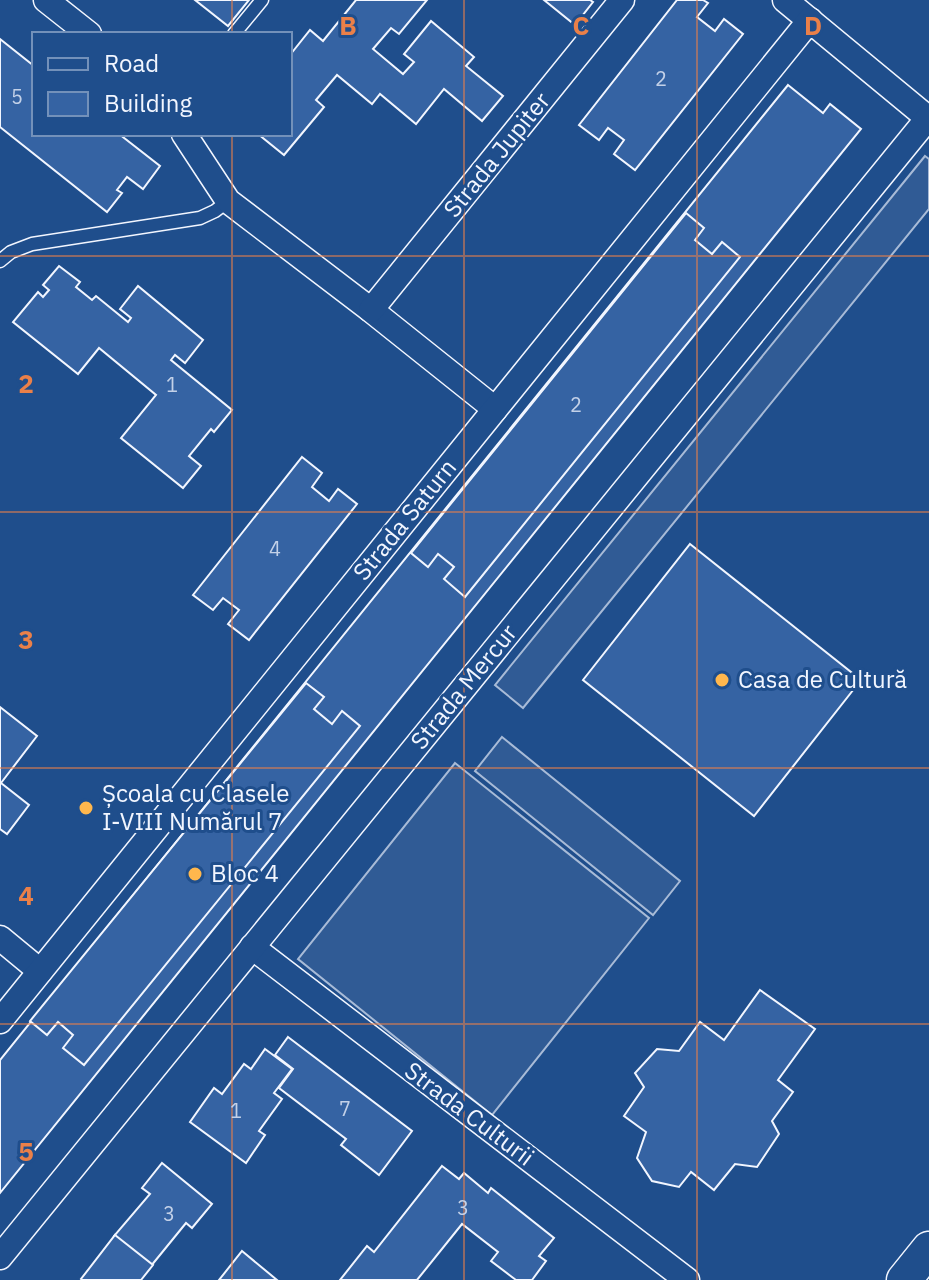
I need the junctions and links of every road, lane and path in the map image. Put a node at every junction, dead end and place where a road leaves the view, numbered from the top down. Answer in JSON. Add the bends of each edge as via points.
{"nodes":[{"id":1,"x":46,"y":0,"type":"edge"},
{"id":2,"x":262,"y":0,"type":"edge"},
{"id":3,"x":622,"y":0,"type":"edge"},
{"id":4,"x":785,"y":0,"type":"edge"},
{"id":5,"x":810,"y":20,"type":"junction"},
{"id":6,"x":86,"y":32,"type":"edge"},
{"id":7,"x":236,"y":32,"type":"edge"},
{"id":8,"x":928,"y":118,"type":"edge"},
{"id":9,"x":185,"y":136,"type":"edge"},
{"id":10,"x":228,"y":201,"type":"junction"},
{"id":11,"x":0,"y":261,"type":"edge"},
{"id":12,"x":371,"y":310,"type":"junction"},
{"id":13,"x":495,"y":409,"type":"junction"},
{"id":14,"x":0,"y":938,"type":"edge"},
{"id":15,"x":252,"y":947,"type":"junction"},
{"id":16,"x":40,"y":971,"type":"junction"},
{"id":17,"x":0,"y":1021,"type":"edge"},
{"id":18,"x":929,"y":1249,"type":"edge"},
{"id":19,"x":0,"y":1257,"type":"edge"},
{"id":20,"x":687,"y":1280,"type":"edge"},
{"id":21,"x":904,"y":1280,"type":"edge"}],
"edges":[{"from":1,"to":6,"type":"street"},
{"from":2,"to":7,"type":"lane"},
{"from":3,"to":12,"type":"street","name":"Strada Jupiter"},
{"from":4,"to":5,"type":"street"},
{"from":5,"to":8,"type":"street"},
{"from":5,"to":13,"type":"street","name":"Strada Saturn"},
{"from":8,"to":15,"type":"street","name":"Strada Mercur"},
{"from":9,"to":10,"type":"street"},
{"from":10,"to":11,"type":"lane","via":[[200,218],[32,244]]},
{"from":10,"to":12,"type":"street"},
{"from":12,"to":13,"type":"street"},
{"from":13,"to":16,"type":"street","name":"Strada Saturn"},
{"from":14,"to":16,"type":"street"},
{"from":15,"to":19,"type":"street","name":"Strada Mercur"},
{"from":15,"to":20,"type":"street","name":"Strada Culturii"},
{"from":16,"to":17,"type":"street","name":"Strada Saturn"},
{"from":18,"to":21,"type":"street"}]}
